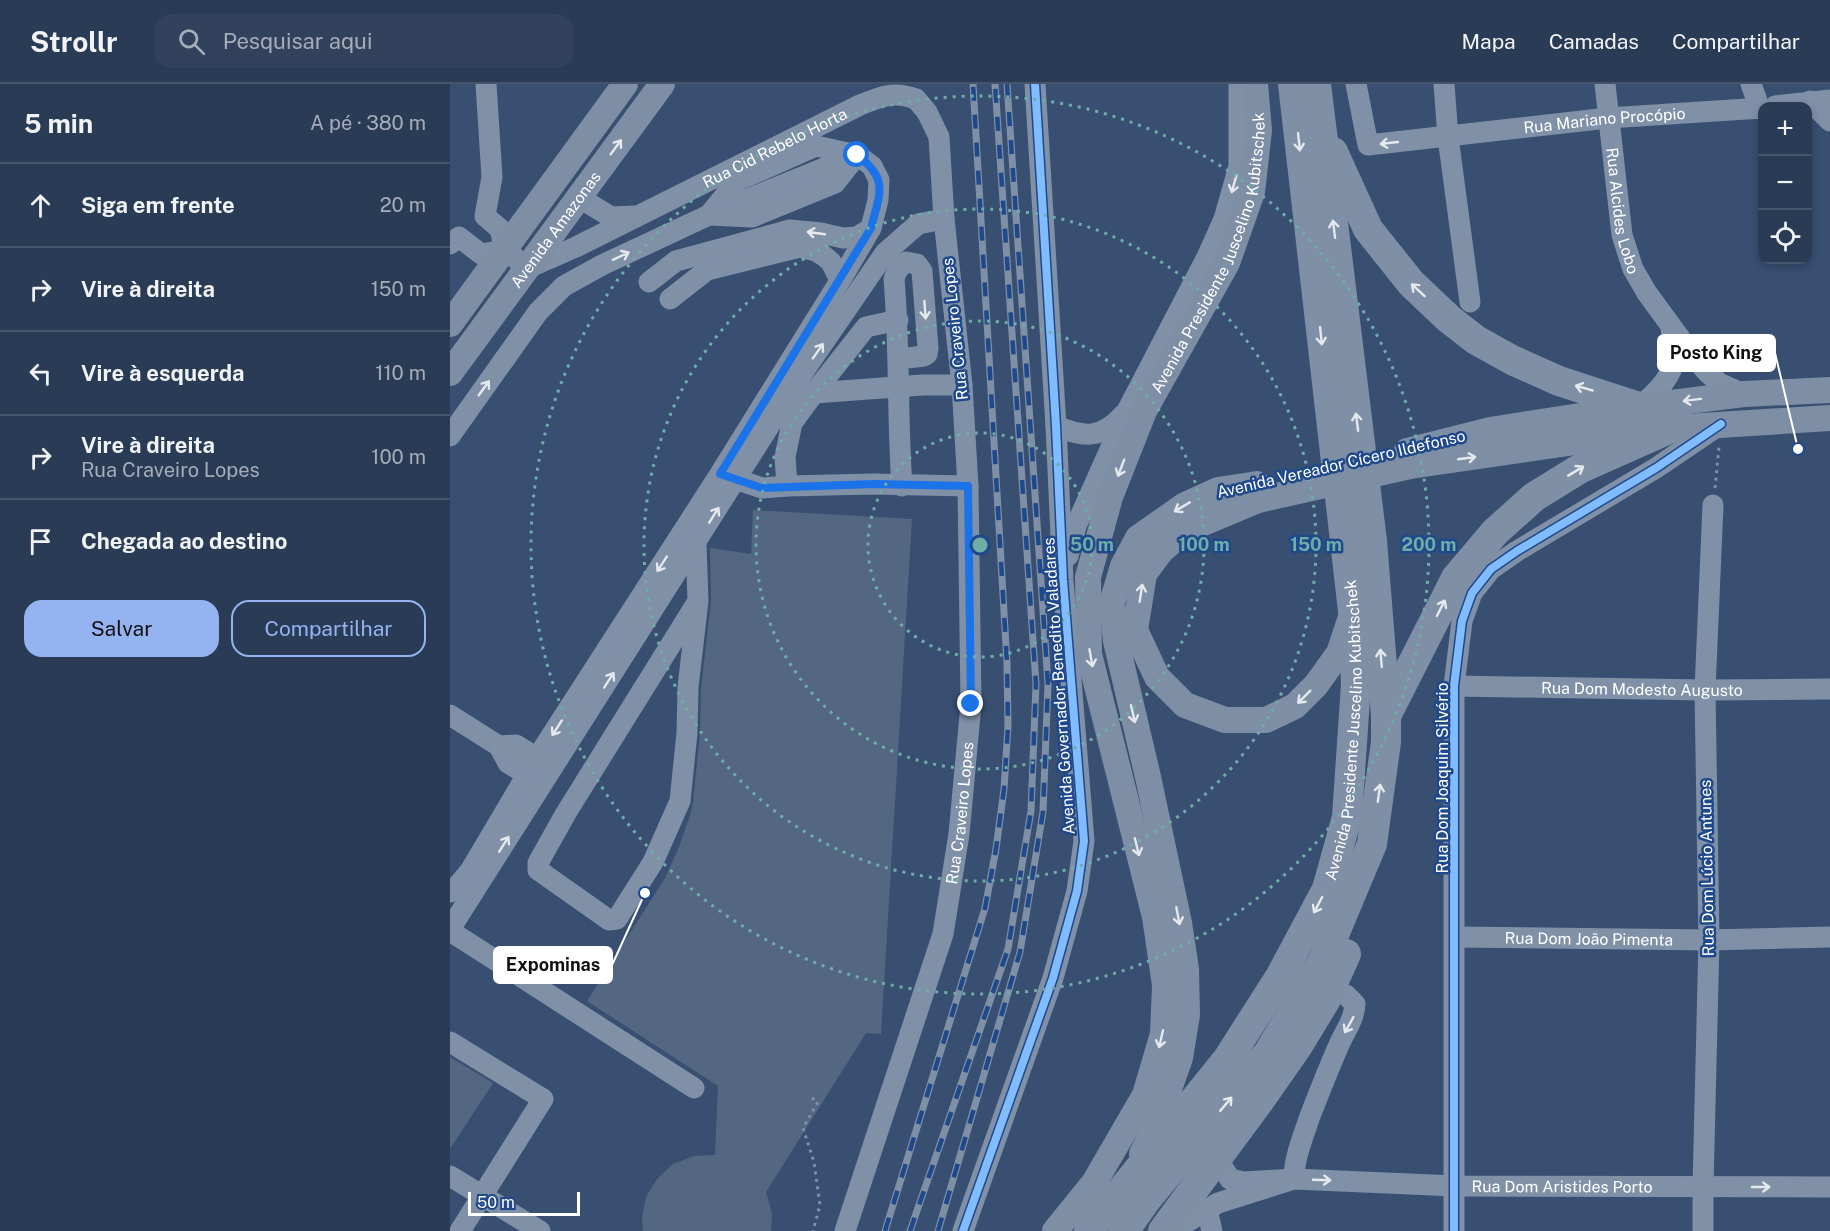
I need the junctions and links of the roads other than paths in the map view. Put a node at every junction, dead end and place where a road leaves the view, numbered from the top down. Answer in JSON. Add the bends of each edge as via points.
{"nodes":[{"id":1,"x":486,"y":84,"type":"edge"},
{"id":2,"x":625,"y":84,"type":"edge"},
{"id":3,"x":662,"y":84,"type":"edge"},
{"id":4,"x":1035,"y":84,"type":"edge"},
{"id":5,"x":1239,"y":84,"type":"edge"},
{"id":6,"x":1255,"y":84,"type":"edge"},
{"id":7,"x":1293,"y":84,"type":"edge"},
{"id":8,"x":1316,"y":84,"type":"edge"},
{"id":9,"x":1356,"y":84,"type":"edge"},
{"id":10,"x":1444,"y":84,"type":"edge"},
{"id":11,"x":1605,"y":84,"type":"edge"},
{"id":12,"x":1750,"y":84,"type":"edge"},
{"id":13,"x":921,"y":92,"type":"edge"},
{"id":14,"x":1820,"y":100,"type":"edge"},
{"id":15,"x":1762,"y":102,"type":"edge"},
{"id":16,"x":1758,"y":109,"type":"edge"},
{"id":17,"x":1608,"y":118,"type":"junction"},
{"id":18,"x":1830,"y":121,"type":"edge"},
{"id":19,"x":1321,"y":128,"type":"junction"},
{"id":20,"x":1448,"y":137,"type":"junction"},
{"id":21,"x":857,"y":155,"type":"junction"},
{"id":22,"x":579,"y":198,"type":"junction"},
{"id":23,"x":709,"y":214,"type":"junction"},
{"id":24,"x":639,"y":216,"type":"junction"},
{"id":25,"x":944,"y":219,"type":"junction"},
{"id":26,"x":871,"y":228,"type":"junction"},
{"id":27,"x":450,"y":244,"type":"edge"},
{"id":28,"x":505,"y":250,"type":"junction"},
{"id":29,"x":528,"y":268,"type":"junction"},
{"id":30,"x":840,"y":280,"type":"junction"},
{"id":31,"x":649,"y":282,"type":"dead end"},
{"id":32,"x":670,"y":299,"type":"dead end"},
{"id":33,"x":1470,"y":302,"type":"dead end"},
{"id":34,"x":898,"y":320,"type":"junction"},
{"id":35,"x":450,"y":324,"type":"edge"},
{"id":36,"x":1671,"y":326,"type":"junction"},
{"id":37,"x":1181,"y":345,"type":"junction"},
{"id":38,"x":899,"y":359,"type":"junction"},
{"id":39,"x":1148,"y":370,"type":"junction"},
{"id":40,"x":450,"y":374,"type":"edge"},
{"id":41,"x":962,"y":385,"type":"junction"},
{"id":42,"x":900,"y":387,"type":"junction"},
{"id":43,"x":1830,"y":390,"type":"edge"},
{"id":44,"x":1798,"y":392,"type":"junction"},
{"id":45,"x":814,"y":393,"type":"junction"},
{"id":46,"x":1744,"y":394,"type":"junction"},
{"id":47,"x":1639,"y":407,"type":"junction"},
{"id":48,"x":1128,"y":409,"type":"junction"},
{"id":49,"x":1830,"y":418,"type":"edge"},
{"id":50,"x":1056,"y":426,"type":"junction"},
{"id":51,"x":1671,"y":428,"type":"junction"},
{"id":52,"x":1720,"y":433,"type":"junction"},
{"id":53,"x":450,"y":436,"type":"edge"},
{"id":54,"x":1408,"y":458,"type":"junction"},
{"id":55,"x":728,"y":477,"type":"junction"},
{"id":56,"x":787,"y":486,"type":"junction"},
{"id":57,"x":902,"y":486,"type":"junction"},
{"id":58,"x":968,"y":486,"type":"junction"},
{"id":59,"x":1258,"y":492,"type":"junction"},
{"id":60,"x":1713,"y":505,"type":"road end"},
{"id":61,"x":688,"y":541,"type":"junction"},
{"id":62,"x":1063,"y":580,"type":"junction"},
{"id":63,"x":698,"y":601,"type":"junction"},
{"id":64,"x":1353,"y":610,"type":"junction"},
{"id":65,"x":1454,"y":686,"type":"junction"},
{"id":66,"x":1830,"y":689,"type":"edge"},
{"id":67,"x":1705,"y":690,"type":"junction"},
{"id":68,"x":450,"y":715,"type":"edge"},
{"id":69,"x":1386,"y":716,"type":"junction"},
{"id":70,"x":535,"y":772,"type":"junction"},
{"id":71,"x":1372,"y":844,"type":"junction"},
{"id":72,"x":460,"y":872,"type":"edge"},
{"id":73,"x":450,"y":892,"type":"edge"},
{"id":74,"x":450,"y":930,"type":"edge"},
{"id":75,"x":1830,"y":936,"type":"edge"},
{"id":76,"x":1455,"y":937,"type":"junction"},
{"id":77,"x":1709,"y":940,"type":"junction"},
{"id":78,"x":1325,"y":1001,"type":"junction"},
{"id":79,"x":450,"y":1042,"type":"edge"},
{"id":80,"x":694,"y":1088,"type":"dead end"},
{"id":81,"x":1260,"y":1100,"type":"junction"},
{"id":82,"x":1219,"y":1155,"type":"junction"},
{"id":83,"x":450,"y":1176,"type":"edge"},
{"id":84,"x":1294,"y":1179,"type":"junction"},
{"id":85,"x":1455,"y":1186,"type":"junction"},
{"id":86,"x":1703,"y":1187,"type":"junction"},
{"id":87,"x":1830,"y":1187,"type":"edge"},
{"id":88,"x":1136,"y":1193,"type":"junction"},
{"id":89,"x":482,"y":1195,"type":"junction"},
{"id":90,"x":1207,"y":1210,"type":"junction"},
{"id":91,"x":526,"y":1227,"type":"edge"},
{"id":92,"x":460,"y":1231,"type":"edge"},
{"id":93,"x":845,"y":1231,"type":"edge"},
{"id":94,"x":963,"y":1231,"type":"edge"},
{"id":95,"x":1055,"y":1231,"type":"edge"},
{"id":96,"x":1089,"y":1231,"type":"edge"},
{"id":97,"x":1124,"y":1231,"type":"edge"},
{"id":98,"x":1163,"y":1231,"type":"edge"},
{"id":99,"x":1177,"y":1231,"type":"edge"},
{"id":100,"x":1212,"y":1231,"type":"edge"},
{"id":101,"x":1454,"y":1231,"type":"edge"},
{"id":102,"x":1703,"y":1231,"type":"edge"}],
"edges":[{"from":1,"to":28,"type":"street","via":[[492,177],[485,216],[500,229]]},
{"from":2,"to":28,"type":"main road","name":"Avenida Amazonas"},
{"from":22,"to":3,"type":"main road","name":"Avenida Amazonas","one_way":true},
{"from":4,"to":50,"type":"street","name":"Avenida Governador Benedito Valadares"},
{"from":5,"to":39,"type":"street","one_way":true,"via":[[1239,166],[1224,219]]},
{"from":6,"to":37,"type":"main road","name":"Avenida Presidente Juscelino Kubitschek","via":[[1259,130],[1252,192],[1227,264]]},
{"from":7,"to":64,"type":"highway","name":"Avenida Presidente Juscelino Kubitschek","one_way":true},
{"from":8,"to":19,"type":"highway","name":"Avenida Presidente Juscelino Kubitschek"},
{"from":20,"to":9,"type":"street","name":"Rua Mariano Procópio","one_way":true,"via":[[1368,145]]},
{"from":10,"to":20,"type":"street"},
{"from":11,"to":17,"type":"street","name":"Rua Alcides Lobo"},
{"from":12,"to":15,"type":"street"},
{"from":13,"to":24,"type":"street","name":"Rua Cid Rebelo Horta","via":[[882,96],[860,105]]},
{"from":13,"to":25,"type":"street","name":"Rua Craveiro Lopes","via":[[939,136]]},
{"from":14,"to":18,"type":"street"},
{"from":16,"to":17,"type":"street","name":"Rua Mariano Procópio"},
{"from":17,"to":20,"type":"street","name":"Rua Mariano Procópio"},
{"from":17,"to":36,"type":"street","name":"Rua Alcides Lobo","via":[[1622,235],[1633,269]]},
{"from":47,"to":19,"type":"highway","one_way":true,"via":[[1558,381],[1512,360],[1449,319],[1411,283],[1368,229]]},
{"from":69,"to":19,"type":"highway","name":"Avenida Presidente Juscelino Kubitschek","one_way":true,"via":[[1372,541]]},
{"from":20,"to":33,"type":"street"},
{"from":21,"to":23,"type":"street","via":[[835,183],[752,217]]},
{"from":21,"to":23,"type":"street","via":[[816,146],[737,181]]},
{"from":21,"to":26,"type":"street","via":[[872,166],[879,180]]},
{"from":22,"to":24,"type":"street","name":"Rua Cid Rebelo Horta","via":[[611,217]]},
{"from":22,"to":29,"type":"main road","name":"Avenida Amazonas"},
{"from":53,"to":23,"type":"street","one_way":true,"via":[[538,312],[564,286]]},
{"from":24,"to":29,"type":"street","name":"Rua Cid Rebelo Horta"},
{"from":25,"to":41,"type":"street","name":"Rua Craveiro Lopes"},
{"from":55,"to":25,"type":"street","one_way":true,"via":[[885,253],[918,224]]},
{"from":26,"to":30,"type":"street"},
{"from":26,"to":31,"type":"street","one_way":true,"via":[[857,237],[843,238],[790,230],[676,261]]},
{"from":27,"to":28,"type":"street","via":[[459,237],[481,255]]},
{"from":28,"to":29,"type":"street"},
{"from":28,"to":35,"type":"main road","name":"Avenida Amazonas"},
{"from":29,"to":40,"type":"main road","name":"Avenida Amazonas"},
{"from":30,"to":32,"type":"street","via":[[824,256],[800,247],[707,270]]},
{"from":30,"to":55,"type":"street"},
{"from":34,"to":38,"type":"street"},
{"from":34,"to":38,"type":"street","one_way":true,"via":[[895,273],[906,262],[917,264],[922,271],[927,354]]},
{"from":34,"to":45,"type":"street","via":[[866,327]]},
{"from":36,"to":46,"type":"street","name":"Rua Alcides Lobo","via":[[1707,372]]},
{"from":36,"to":47,"type":"street","name":"Rua Alcides Lobo","via":[[1676,351],[1672,368],[1666,381]]},
{"from":37,"to":39,"type":"street"},
{"from":37,"to":95,"type":"main road","name":"Avenida Presidente Juscelino Kubitschek","one_way":true,"via":[[1144,411],[1110,497],[1088,577],[1089,654],[1155,917],[1165,985],[1163,1034],[1145,1095],[1094,1183]]},
{"from":38,"to":42,"type":"street"},
{"from":39,"to":48,"type":"street"},
{"from":41,"to":42,"type":"street"},
{"from":41,"to":58,"type":"street","name":"Rua Craveiro Lopes"},
{"from":42,"to":45,"type":"street"},
{"from":42,"to":57,"type":"street"},
{"from":43,"to":44,"type":"main road","name":"Avenida Vereador Cícero Ildefonso"},
{"from":44,"to":46,"type":"main road","name":"Avenida Vereador Cícero Ildefonso"},
{"from":44,"to":52,"type":"main road","via":[[1786,399],[1736,411]]},
{"from":45,"to":56,"type":"street","via":[[792,423],[785,457]]},
{"from":46,"to":47,"type":"main road","name":"Avenida Vereador Cícero Ildefonso","one_way":true},
{"from":47,"to":54,"type":"main road","name":"Avenida Vereador Cícero Ildefonso","via":[[1490,430]]},
{"from":48,"to":50,"type":"street","via":[[1115,425],[1096,434],[1075,434]]},
{"from":48,"to":62,"type":"street","via":[[1076,526]]},
{"from":49,"to":52,"type":"main road","name":"Avenida Vereador Cícero Ildefonso","via":[[1764,422]]},
{"from":50,"to":62,"type":"street","name":"Avenida Governador Benedito Valadares"},
{"from":51,"to":52,"type":"main road","name":"Avenida Vereador Cícero Ildefonso"},
{"from":54,"to":51,"type":"main road","name":"Avenida Vereador Cícero Ildefonso","one_way":true},
{"from":69,"to":51,"type":"highway","one_way":true,"via":[[1456,578],[1495,532],[1534,497],[1581,468]]},
{"from":52,"to":65,"type":"street","name":"Rua Dom Joaquim Silvério","via":[[1491,569],[1472,593],[1462,621]]},
{"from":54,"to":59,"type":"main road","name":"Avenida Vereador Cícero Ildefonso","bridge":true},
{"from":55,"to":56,"type":"street","via":[[762,488]]},
{"from":55,"to":61,"type":"street"},
{"from":56,"to":57,"type":"street"},
{"from":57,"to":58,"type":"street"},
{"from":58,"to":93,"type":"street","name":"Rua Craveiro Lopes","via":[[971,704],[960,834],[943,934]]},
{"from":64,"to":59,"type":"main road","name":"Avenida Vereador Cícero Ildefonso","one_way":true,"via":[[1339,653],[1316,685],[1295,706],[1266,720],[1225,720],[1185,705],[1157,676],[1135,630],[1144,574],[1161,551],[1184,531]]},
{"from":59,"to":88,"type":"main road","name":"Avenida Vereador Cícero Ildefonso","one_way":true,"via":[[1218,490],[1185,505],[1138,538],[1123,566],[1112,603],[1116,641],[1165,856],[1186,969],[1187,1016],[1180,1058]]},
{"from":60,"to":67,"type":"street","name":"Rua Dom Lúcio Antunes"},
{"from":61,"to":63,"type":"street"},
{"from":61,"to":70,"type":"street"},
{"from":62,"to":94,"type":"street","name":"Avenida Governador Benedito Valadares","via":[[1084,841],[1077,891],[1053,978]]},
{"from":63,"to":63,"type":"street","via":[[680,801],[653,862],[617,919],[609,920],[538,870],[538,863]]},
{"from":64,"to":88,"type":"highway","name":"Avenida Presidente Juscelino Kubitschek","one_way":true,"via":[[1356,684],[1347,817],[1327,889],[1280,977]]},
{"from":65,"to":67,"type":"street","name":"Rua Dom Modesto Augusto"},
{"from":65,"to":76,"type":"street","name":"Rua Dom Joaquim Silvério"},
{"from":66,"to":67,"type":"street","name":"Rua Dom Modesto Augusto"},
{"from":67,"to":77,"type":"street","name":"Rua Dom Lúcio Antunes"},
{"from":68,"to":70,"type":"street","via":[[499,746],[516,745]]},
{"from":71,"to":69,"type":"highway","name":"Avenida Presidente Juscelino Kubitschek","one_way":true},
{"from":70,"to":72,"type":"street"},
{"from":74,"to":70,"type":"street","one_way":true},
{"from":71,"to":78,"type":"highway","via":[[1364,912]]},
{"from":88,"to":71,"type":"highway","name":"Avenida Presidente Juscelino Kubitschek","one_way":true,"via":[[1269,1052],[1323,961]]},
{"from":72,"to":73,"type":"street"},
{"from":74,"to":80,"type":"street"},
{"from":75,"to":77,"type":"street","name":"Rua Dom João Pimenta"},
{"from":76,"to":77,"type":"street","name":"Rua Dom João Pimenta"},
{"from":76,"to":85,"type":"street","name":"Rua Dom Joaquim Silvério"},
{"from":77,"to":86,"type":"street","name":"Rua Dom Lúcio Antunes"},
{"from":78,"to":81,"type":"highway"},
{"from":78,"to":84,"type":"street","one_way":true,"via":[[1336,993],[1347,995],[1355,1004],[1354,1016],[1320,1090],[1301,1142]]},
{"from":79,"to":89,"type":"street","via":[[543,1099]]},
{"from":81,"to":82,"type":"highway"},
{"from":81,"to":88,"type":"highway","via":[[1216,1143]]},
{"from":82,"to":84,"type":"street","name":"Rua Dom Aristides Porto","via":[[1230,1179]]},
{"from":82,"to":98,"type":"highway"},
{"from":83,"to":89,"type":"street"},
{"from":84,"to":85,"type":"street","name":"Rua Dom Aristides Porto","one_way":true},
{"from":84,"to":90,"type":"street","name":"Rua Dom Aristides Porto"},
{"from":85,"to":86,"type":"street","name":"Rua Dom Aristides Porto"},
{"from":85,"to":101,"type":"street","name":"Rua Dom Joaquim Silvério"},
{"from":86,"to":87,"type":"street","name":"Rua Dom Aristides Porto","one_way":true},
{"from":86,"to":102,"type":"street","name":"Rua Dom Lúcio Antunes"},
{"from":88,"to":96,"type":"highway","name":"Avenida Presidente Juscelino Kubitschek"},
{"from":88,"to":97,"type":"highway","name":"Avenida Presidente Juscelino Kubitschek"},
{"from":89,"to":91,"type":"street"},
{"from":89,"to":92,"type":"street"},
{"from":90,"to":99,"type":"street"},
{"from":90,"to":100,"type":"street"}]}
